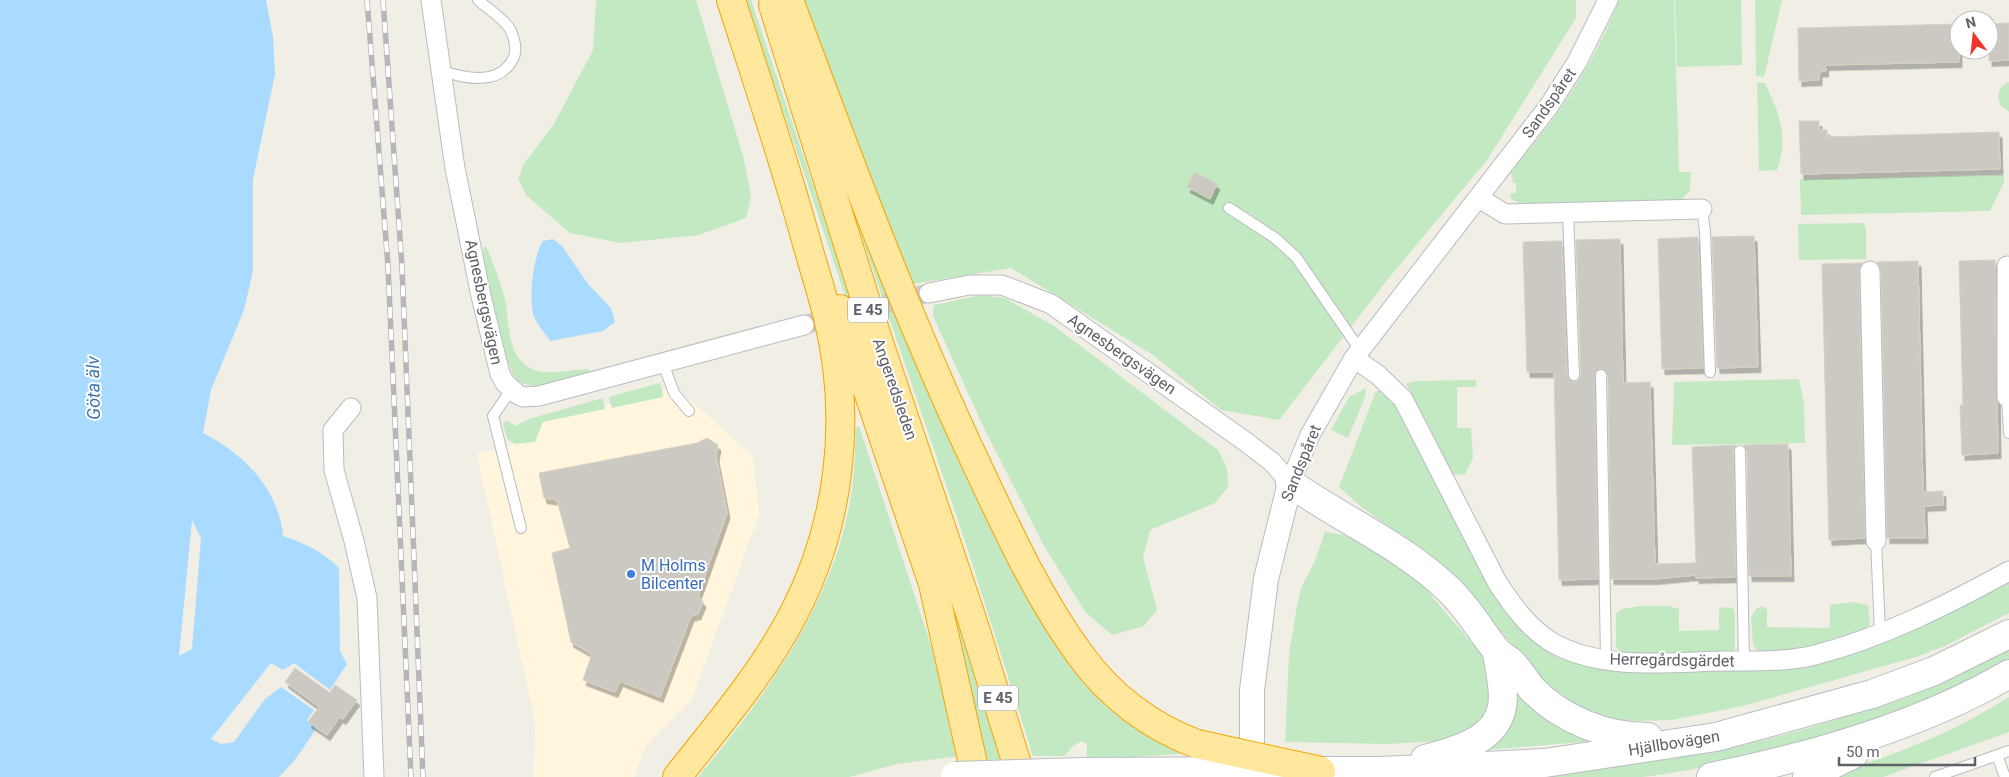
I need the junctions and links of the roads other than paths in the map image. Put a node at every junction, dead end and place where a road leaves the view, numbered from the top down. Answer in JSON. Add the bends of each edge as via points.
{"nodes":[{"id":1,"x":431,"y":0,"type":"edge"},
{"id":2,"x":478,"y":0,"type":"edge"},
{"id":3,"x":730,"y":0,"type":"edge"},
{"id":4,"x":771,"y":0,"type":"edge"},
{"id":5,"x":789,"y":0,"type":"edge"},
{"id":6,"x":1608,"y":0,"type":"edge"},
{"id":7,"x":440,"y":70,"type":"junction"},
{"id":8,"x":787,"y":172,"type":"junction"},
{"id":9,"x":1479,"y":198,"type":"junction"},
{"id":10,"x":1229,"y":208,"type":"dead end"},
{"id":11,"x":1702,"y":209,"type":"joint"},
{"id":12,"x":1568,"y":212,"type":"junction"},
{"id":13,"x":2007,"y":266,"type":"dead end"},
{"id":14,"x":1870,"y":271,"type":"dead end"},
{"id":15,"x":929,"y":292,"type":"tunnel mouth"},
{"id":16,"x":804,"y":325,"type":"tunnel mouth"},
{"id":17,"x":1357,"y":354,"type":"junction"},
{"id":18,"x":663,"y":363,"type":"junction"},
{"id":19,"x":1710,"y":372,"type":"dead end"},
{"id":20,"x":1574,"y":375,"type":"dead end"},
{"id":21,"x":1601,"y":375,"type":"dead end"},
{"id":22,"x":511,"y":390,"type":"junction"},
{"id":23,"x":2007,"y":397,"type":"joint"},
{"id":24,"x":351,"y":408,"type":"dead end"},
{"id":25,"x":689,"y":411,"type":"dead end"},
{"id":26,"x":2009,"y":433,"type":"edge"},
{"id":27,"x":1740,"y":451,"type":"dead end"},
{"id":28,"x":1290,"y":483,"type":"junction"},
{"id":29,"x":521,"y":528,"type":"dead end"},
{"id":30,"x":1876,"y":542,"type":"joint"},
{"id":31,"x":2009,"y":571,"type":"edge"},
{"id":32,"x":1880,"y":632,"type":"junction"},
{"id":33,"x":2009,"y":634,"type":"edge"},
{"id":34,"x":1497,"y":652,"type":"junction"},
{"id":35,"x":1606,"y":659,"type":"junction"},
{"id":36,"x":1744,"y":661,"type":"junction"},
{"id":37,"x":2009,"y":674,"type":"edge"},
{"id":38,"x":1985,"y":688,"type":"junction"},
{"id":39,"x":1716,"y":738,"type":"junction"},
{"id":40,"x":2009,"y":751,"type":"edge"},
{"id":41,"x":1997,"y":755,"type":"junction"},
{"id":42,"x":1321,"y":771,"type":"junction"},
{"id":43,"x":1381,"y":771,"type":"junction"},
{"id":44,"x":374,"y":777,"type":"edge"},
{"id":45,"x":676,"y":777,"type":"edge"},
{"id":46,"x":959,"y":777,"type":"edge"},
{"id":47,"x":1021,"y":777,"type":"edge"},
{"id":48,"x":1252,"y":777,"type":"edge"},
{"id":49,"x":1711,"y":777,"type":"edge"},
{"id":50,"x":1807,"y":777,"type":"edge"},
{"id":51,"x":1935,"y":777,"type":"edge"},
{"id":52,"x":2004,"y":777,"type":"edge"}],
"edges":[{"from":1,"to":7,"type":"street","name":"Agnesbergsvägen"},
{"from":2,"to":7,"type":"lane","via":[[510,29],[515,55],[499,75],[480,78],[457,76]]},
{"from":3,"to":8,"type":"highway","number":"E 45"},
{"from":4,"to":47,"type":"highway","name":"Angeredsleden","number":"E 45"},
{"from":5,"to":42,"type":"highway","bridge":true,"via":[[923,344],[964,438],[1025,564],[1081,656],[1144,719],[1177,736],[1197,744]]},
{"from":6,"to":9,"type":"street","name":"Sandspåret","via":[[1577,62],[1549,106]]},
{"from":7,"to":22,"type":"street","name":"Agnesbergsvägen","via":[[455,168],[481,296],[500,374]]},
{"from":8,"to":45,"type":"highway","number":"E 45","via":[[830,323],[839,389],[840,456],[831,514],[812,575],[782,634],[727,714]]},
{"from":8,"to":46,"type":"highway","via":[[828,270],[933,584]]},
{"from":9,"to":12,"type":"street","via":[[1505,214]]},
{"from":9,"to":17,"type":"street","name":"Sandspåret"},
{"from":10,"to":17,"type":"lane","via":[[1275,238],[1296,257]]},
{"from":11,"to":12,"type":"street"},
{"from":11,"to":19,"type":"lane"},
{"from":12,"to":20,"type":"lane"},
{"from":13,"to":23,"type":"street"},
{"from":14,"to":30,"type":"street"},
{"from":15,"to":28,"type":"street","name":"Agnesbergsvägen","via":[[969,285],[1002,285],[1050,304],[1246,442],[1272,462]]},
{"from":16,"to":18,"type":"street"},
{"from":17,"to":28,"type":"street","name":"Sandspåret","via":[[1310,434]]},
{"from":17,"to":35,"type":"street","name":"Herregårdsgärdet","via":[[1403,399],[1512,606],[1553,643],[1587,656]]},
{"from":18,"to":22,"type":"street","via":[[539,396],[523,397]]},
{"from":18,"to":25,"type":"lane","via":[[674,393]]},
{"from":21,"to":35,"type":"lane"},
{"from":22,"to":29,"type":"lane","via":[[493,416]]},
{"from":23,"to":26,"type":"lane"},
{"from":24,"to":44,"type":"street","via":[[333,430],[334,470],[367,598]]},
{"from":27,"to":36,"type":"lane"},
{"from":28,"to":34,"type":"main road","via":[[1326,508],[1400,550],[1448,588]]},
{"from":28,"to":48,"type":"street","name":"Sandspåret","via":[[1266,578],[1252,690]]},
{"from":30,"to":32,"type":"lane"},
{"from":31,"to":32,"type":"street","name":"Herregårdsgärdet","via":[[1944,607]]},
{"from":32,"to":36,"type":"street","name":"Herregårdsgärdet","via":[[1813,655]]},
{"from":33,"to":39,"type":"main road","name":"Hjällbovägen","via":[[1934,671],[1872,694]]},
{"from":34,"to":39,"type":"main road","via":[[1511,662],[1534,690],[1589,728],[1640,737]]},
{"from":34,"to":43,"type":"main road","via":[[1502,693],[1500,714],[1482,737],[1451,752]]},
{"from":35,"to":36,"type":"street","name":"Herregårdsgärdet"},
{"from":37,"to":38,"type":"main road"},
{"from":38,"to":49,"type":"main road","via":[[1884,731],[1763,766]]},
{"from":38,"to":50,"type":"main road","via":[[1924,728],[1838,760]]},
{"from":39,"to":43,"type":"main road","name":"Hjällbovägen","via":[[1545,763]]},
{"from":40,"to":41,"type":"lane"},
{"from":41,"to":51,"type":"lane"},
{"from":41,"to":52,"type":"lane"},
{"from":42,"to":43,"type":"main road","name":"Hjällbovägen"},
{"from":42,"to":46,"type":"main road","name":"Hjällbovägen","bridge":true,"via":[[1082,772]]}]}
